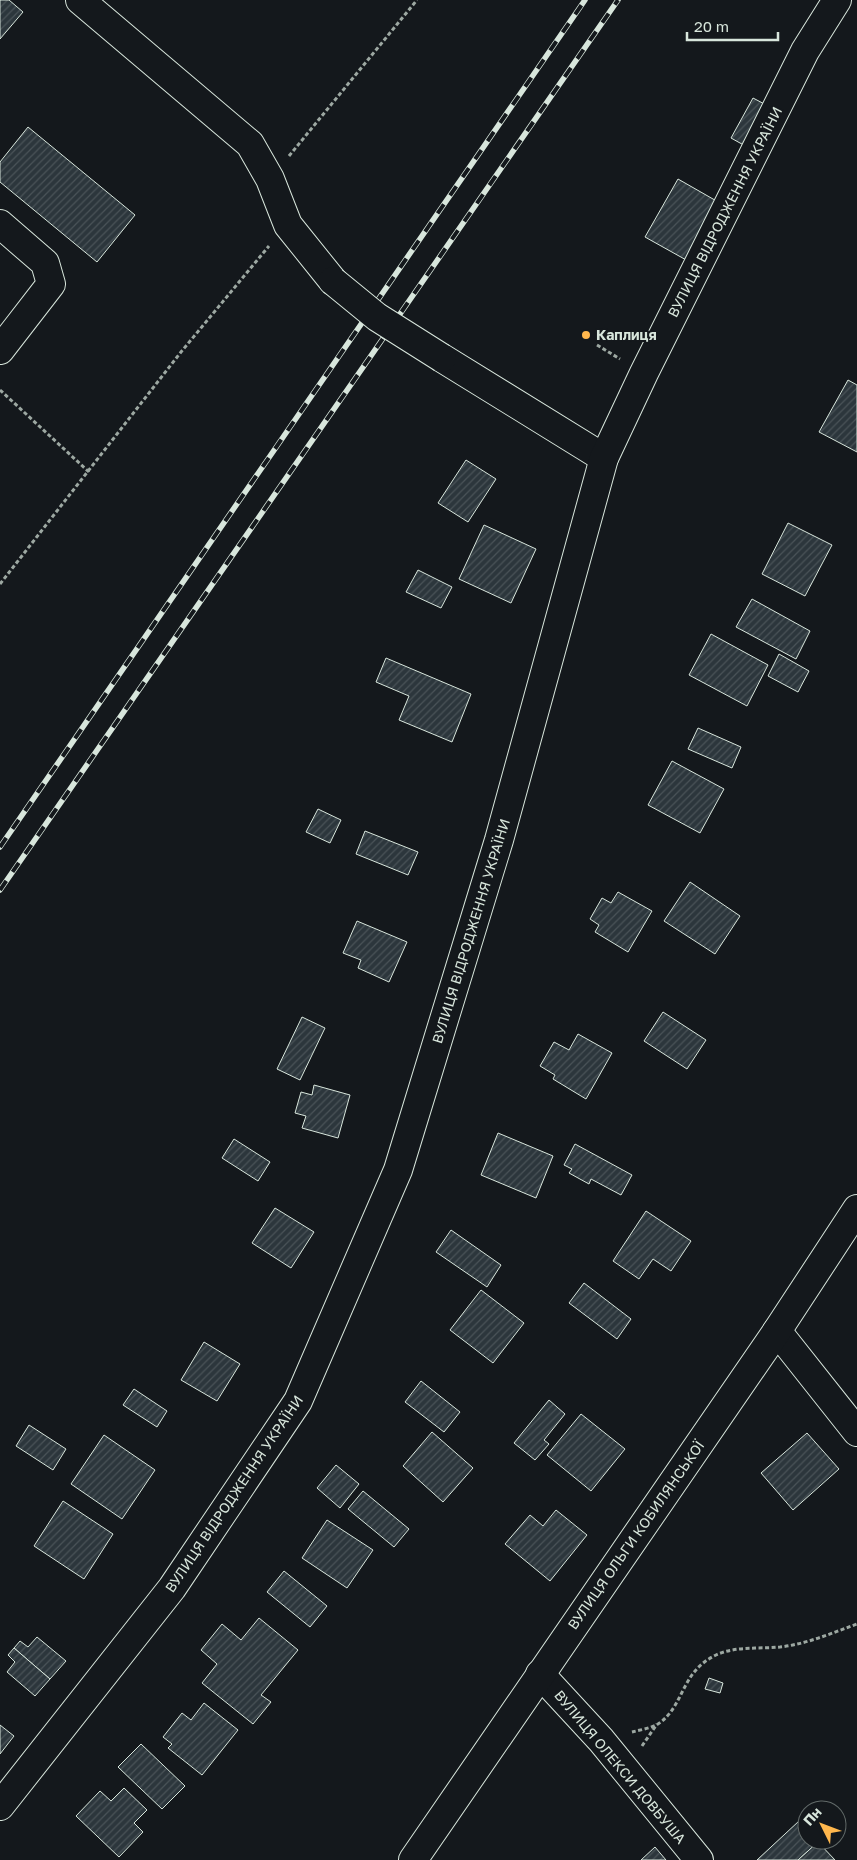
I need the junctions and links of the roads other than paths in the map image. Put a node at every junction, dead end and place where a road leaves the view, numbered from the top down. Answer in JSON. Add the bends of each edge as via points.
{"nodes":[{"id":1,"x":80,"y":0,"type":"edge"},
{"id":2,"x":837,"y":0,"type":"edge"},
{"id":3,"x":0,"y":224,"type":"edge"},
{"id":4,"x":0,"y":350,"type":"edge"},
{"id":5,"x":604,"y":458,"type":"junction"},
{"id":6,"x":857,"y":1209,"type":"edge"},
{"id":7,"x":777,"y":1331,"type":"junction"},
{"id":8,"x":857,"y":1432,"type":"edge"},
{"id":9,"x":540,"y":1674,"type":"junction"},
{"id":10,"x":0,"y":1806,"type":"edge"},
{"id":11,"x":413,"y":1860,"type":"edge"},
{"id":12,"x":700,"y":1860,"type":"edge"}],
"edges":[{"from":1,"to":5,"type":"street","bridge":true,"via":[[250,144],[270,179],[288,225],[333,281],[377,317]]},
{"from":2,"to":5,"type":"street","name":"ВУЛИЦЯ ВІДРОДЖЕННЯ УКРАЇНИ","via":[[805,51]]},
{"from":3,"to":4,"type":"street","via":[[45,263],[51,284]]},
{"from":5,"to":10,"type":"street","name":"ВУЛИЦЯ ВІДРОДЖЕННЯ УКРАЇНИ","via":[[502,831],[398,1170],[298,1401],[172,1588]]},
{"from":6,"to":7,"type":"street","name":"ВУЛИЦЯ ОЛЬГИ КОБИЛЯНСЬКОЇ"},
{"from":7,"to":8,"type":"street"},
{"from":7,"to":9,"type":"street","name":"ВУЛИЦЯ ОЛЬГИ КОБИЛЯНСЬКОЇ"},
{"from":9,"to":11,"type":"street","name":"ВУЛИЦЯ ОЛЬГИ КОБИЛЯНСЬКОЇ"},
{"from":9,"to":12,"type":"street","name":"ВУЛИЦЯ ОЛЕКСИ ДОВБУША","via":[[601,1740]]}]}
